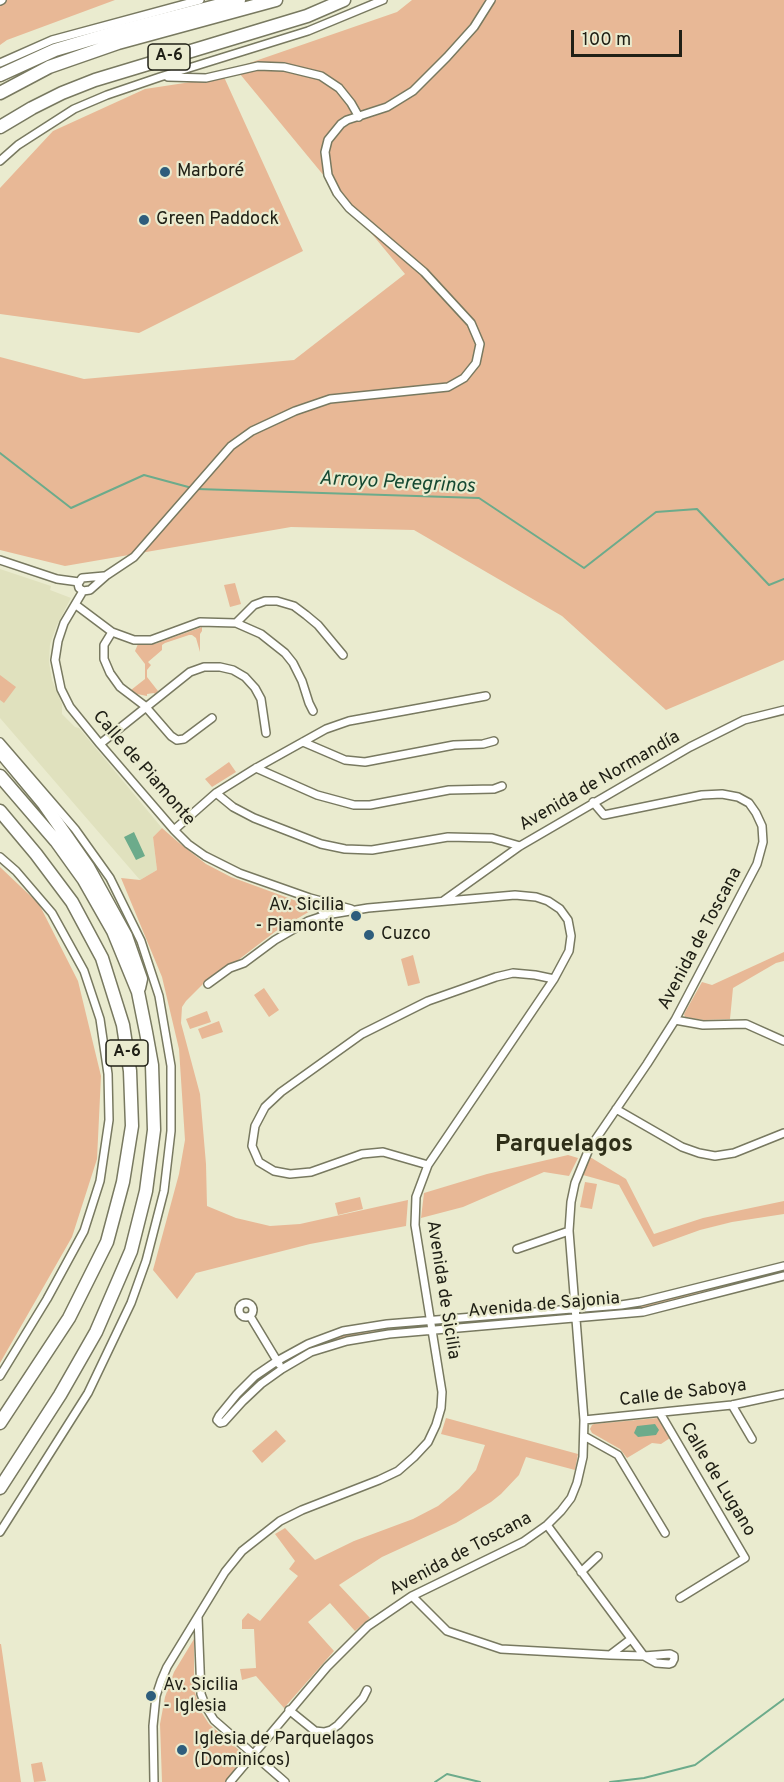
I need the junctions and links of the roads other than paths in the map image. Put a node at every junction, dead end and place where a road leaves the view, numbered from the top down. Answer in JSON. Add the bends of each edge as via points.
{"nodes":[{"id":1,"x":200,"y":0,"type":"edge"},
{"id":2,"x":239,"y":0,"type":"edge"},
{"id":3,"x":276,"y":0,"type":"edge"},
{"id":4,"x":344,"y":0,"type":"edge"},
{"id":5,"x":383,"y":0,"type":"edge"},
{"id":6,"x":491,"y":0,"type":"edge"},
{"id":7,"x":0,"y":63,"type":"edge"},
{"id":8,"x":0,"y":75,"type":"edge"},
{"id":9,"x":160,"y":77,"type":"junction"},
{"id":10,"x":0,"y":93,"type":"edge"},
{"id":11,"x":358,"y":117,"type":"junction"},
{"id":12,"x":0,"y":127,"type":"edge"},
{"id":13,"x":0,"y":161,"type":"edge"},
{"id":14,"x":0,"y":560,"type":"edge"},
{"id":15,"x":107,"y":575,"type":"junction"},
{"id":16,"x":89,"y":578,"type":"junction"},
{"id":17,"x":79,"y":582,"type":"junction"},
{"id":18,"x":93,"y":587,"type":"junction"},
{"id":19,"x":83,"y":591,"type":"junction"},
{"id":20,"x":76,"y":605,"type":"junction"},
{"id":21,"x":236,"y":623,"type":"junction"},
{"id":22,"x":112,"y":632,"type":"junction"},
{"id":23,"x":343,"y":655,"type":"dead end"},
{"id":24,"x":486,"y":696,"type":"dead end"},
{"id":25,"x":145,"y":706,"type":"junction"},
{"id":26,"x":784,"y":710,"type":"edge"},
{"id":27,"x":313,"y":711,"type":"dead end"},
{"id":28,"x":212,"y":718,"type":"dead end"},
{"id":29,"x":266,"y":733,"type":"dead end"},
{"id":30,"x":494,"y":741,"type":"dead end"},
{"id":31,"x":0,"y":742,"type":"edge"},
{"id":32,"x":303,"y":742,"type":"junction"},
{"id":33,"x":100,"y":744,"type":"junction"},
{"id":34,"x":0,"y":751,"type":"edge"},
{"id":35,"x":256,"y":768,"type":"junction"},
{"id":36,"x":0,"y":776,"type":"edge"},
{"id":37,"x":502,"y":786,"type":"dead end"},
{"id":38,"x":216,"y":794,"type":"junction"},
{"id":39,"x":592,"y":802,"type":"junction"},
{"id":40,"x":0,"y":811,"type":"edge"},
{"id":41,"x":174,"y":830,"type":"junction"},
{"id":42,"x":520,"y":846,"type":"junction"},
{"id":43,"x":0,"y":857,"type":"edge"},
{"id":44,"x":310,"y":898,"type":"junction"},
{"id":45,"x":441,"y":902,"type":"junction"},
{"id":46,"x":355,"y":910,"type":"junction"},
{"id":47,"x":326,"y":915,"type":"junction"},
{"id":48,"x":554,"y":979,"type":"junction"},
{"id":49,"x":208,"y":984,"type":"dead end"},
{"id":50,"x":138,"y":992,"type":"junction"},
{"id":51,"x":675,"y":1020,"type":"junction"},
{"id":52,"x":784,"y":1041,"type":"edge"},
{"id":53,"x":616,"y":1109,"type":"junction"},
{"id":54,"x":784,"y":1133,"type":"edge"},
{"id":55,"x":428,"y":1166,"type":"junction"},
{"id":56,"x":569,"y":1231,"type":"junction"},
{"id":57,"x":517,"y":1249,"type":"dead end"},
{"id":58,"x":784,"y":1266,"type":"edge"},
{"id":59,"x":784,"y":1276,"type":"edge"},
{"id":60,"x":576,"y":1309,"type":"junction"},
{"id":61,"x":249,"y":1316,"type":"dead end"},
{"id":62,"x":576,"y":1318,"type":"junction"},
{"id":63,"x":431,"y":1321,"type":"junction"},
{"id":64,"x":432,"y":1331,"type":"junction"},
{"id":65,"x":277,"y":1361,"type":"junction"},
{"id":66,"x":282,"y":1369,"type":"junction"},
{"id":67,"x":0,"y":1376,"type":"edge"},
{"id":68,"x":784,"y":1394,"type":"edge"},
{"id":69,"x":732,"y":1405,"type":"junction"},
{"id":70,"x":660,"y":1413,"type":"junction"},
{"id":71,"x":584,"y":1420,"type":"junction"},
{"id":72,"x":0,"y":1423,"type":"edge"},
{"id":73,"x":584,"y":1436,"type":"junction"},
{"id":74,"x":752,"y":1439,"type":"dead end"},
{"id":75,"x":0,"y":1488,"type":"edge"},
{"id":76,"x":547,"y":1525,"type":"junction"},
{"id":77,"x":0,"y":1532,"type":"edge"},
{"id":78,"x":664,"y":1533,"type":"dead end"},
{"id":79,"x":598,"y":1556,"type":"dead end"},
{"id":80,"x":581,"y":1572,"type":"junction"},
{"id":81,"x":412,"y":1596,"type":"junction"},
{"id":82,"x":680,"y":1598,"type":"dead end"},
{"id":83,"x":198,"y":1617,"type":"junction"},
{"id":84,"x":631,"y":1639,"type":"junction"},
{"id":85,"x":610,"y":1655,"type":"junction"},
{"id":86,"x":368,"y":1690,"type":"dead end"},
{"id":87,"x":289,"y":1710,"type":"junction"},
{"id":88,"x":253,"y":1754,"type":"junction"},
{"id":89,"x":154,"y":1782,"type":"edge"},
{"id":90,"x":230,"y":1782,"type":"edge"},
{"id":91,"x":285,"y":1782,"type":"edge"}],
"edges":[{"from":1,"to":7,"type":"street","via":[[52,40]]},
{"from":2,"to":8,"type":"highway","via":[[55,50]]},
{"from":3,"to":10,"type":"highway","number":"A-6","via":[[118,42],[49,67]]},
{"from":4,"to":12,"type":"highway","number":"A-6","via":[[307,16],[95,80]]},
{"from":5,"to":9,"type":"street","via":[[308,31]]},
{"from":6,"to":11,"type":"street","via":[[474,27],[413,91],[378,112]]},
{"from":9,"to":11,"type":"street","via":[[206,78],[258,66],[284,67],[321,76],[339,88]]},
{"from":9,"to":13,"type":"street","via":[[74,109]]},
{"from":11,"to":15,"type":"street","via":[[341,124],[328,140],[328,175],[349,208],[424,272],[471,323],[480,344],[476,363],[464,378],[448,387],[330,399],[252,430],[231,446],[134,557]]},
{"from":14,"to":17,"type":"street","via":[[57,579]]},
{"from":15,"to":16,"type":"street"},
{"from":15,"to":18,"type":"street"},
{"from":16,"to":17,"type":"street"},
{"from":16,"to":18,"type":"street"},
{"from":17,"to":19,"type":"street"},
{"from":18,"to":19,"type":"street"},
{"from":19,"to":20,"type":"street","name":"Calle de Piamonte"},
{"from":20,"to":22,"type":"street"},
{"from":20,"to":33,"type":"street","name":"Calle de Piamonte","via":[[58,641],[57,676],[70,706]]},
{"from":21,"to":22,"type":"street","via":[[200,622],[151,640],[134,640]]},
{"from":21,"to":23,"type":"street","via":[[254,605],[278,601],[306,615]]},
{"from":21,"to":27,"type":"street","via":[[261,634],[285,653],[302,681]]},
{"from":22,"to":25,"type":"street","via":[[105,645],[104,659],[110,673],[120,687]]},
{"from":24,"to":32,"type":"street","via":[[349,721]]},
{"from":25,"to":28,"type":"street","via":[[177,740],[189,737]]},
{"from":25,"to":29,"type":"street","via":[[190,672],[220,667],[245,677],[255,688],[261,699]]},
{"from":25,"to":33,"type":"street"},
{"from":26,"to":39,"type":"street","name":"Avenida de Normandía","via":[[744,720]]},
{"from":30,"to":32,"type":"street","via":[[365,762],[345,760]]},
{"from":31,"to":77,"type":"street","via":[[75,829],[110,878],[141,941],[159,996],[171,1066],[171,1131],[164,1191],[131,1303],[88,1393]]},
{"from":32,"to":35,"type":"street"},
{"from":33,"to":41,"type":"street","name":"Calle de Piamonte"},
{"from":34,"to":50,"type":"highway","via":[[44,804],[88,867],[126,936],[141,979]]},
{"from":35,"to":37,"type":"street","via":[[317,795],[354,805]]},
{"from":35,"to":38,"type":"street"},
{"from":36,"to":50,"type":"highway","number":"A-6","via":[[84,880],[113,931]]},
{"from":38,"to":41,"type":"street"},
{"from":38,"to":42,"type":"street","via":[[254,818],[321,844],[345,849],[372,850],[448,837],[492,838]]},
{"from":39,"to":42,"type":"street","name":"Avenida de Normandía"},
{"from":39,"to":51,"type":"street","name":"Avenida de Toscana","via":[[604,815],[722,794],[748,803],[762,826],[763,842],[757,864]]},
{"from":40,"to":72,"type":"highway","number":"A-6","via":[[72,902],[102,958],[123,1025],[132,1126],[123,1182],[107,1242],[69,1318]]},
{"from":41,"to":44,"type":"street","name":"Calle de Piamonte","via":[[221,866]]},
{"from":42,"to":45,"type":"street","name":"Avenida de Normandía"},
{"from":43,"to":67,"type":"street","via":[[52,913],[84,971],[100,1019],[108,1074],[109,1120],[100,1181],[84,1231]]},
{"from":44,"to":46,"type":"street","name":"Calle de Piamonte"},
{"from":44,"to":47,"type":"street","name":"Calle de Piamonte"},
{"from":45,"to":46,"type":"street","name":"Avenida de Sicilia"},
{"from":45,"to":48,"type":"street","name":"Avenida de Sicilia","via":[[515,895],[536,897],[560,909],[568,920],[571,936],[569,951]]},
{"from":46,"to":47,"type":"street","name":"Avenida de Sicilia"},
{"from":47,"to":49,"type":"street","name":"Avenida de Sicilia","via":[[275,940]]},
{"from":48,"to":55,"type":"street","name":"Avenida de Sicilia"},
{"from":48,"to":55,"type":"street","via":[[513,973],[496,977],[428,1002],[362,1034],[281,1092],[265,1107],[255,1126],[252,1146],[259,1162],[274,1171],[311,1172],[363,1154],[383,1152]]},
{"from":50,"to":75,"type":"highway","number":"A-6","via":[[152,1065],[154,1130],[146,1191],[131,1251],[96,1332]]},
{"from":51,"to":52,"type":"street","via":[[703,1025],[746,1024]]},
{"from":51,"to":53,"type":"street","name":"Avenida de Toscana"},
{"from":53,"to":54,"type":"street","via":[[699,1154],[734,1153]]},
{"from":53,"to":56,"type":"street","name":"Avenida de Toscana","via":[[582,1164],[571,1202]]},
{"from":55,"to":63,"type":"street","name":"Avenida de Sicilia","via":[[416,1197],[415,1225]]},
{"from":56,"to":57,"type":"street"},
{"from":56,"to":60,"type":"street","name":"Avenida de Toscana"},
{"from":58,"to":60,"type":"street","name":"Avenida de Sajonia","via":[[640,1302]]},
{"from":59,"to":62,"type":"street","name":"Avenida de Sajonia","via":[[644,1312]]},
{"from":60,"to":62,"type":"street","name":"Avenida de Toscana"},
{"from":60,"to":63,"type":"street","name":"Avenida de Sajonia"},
{"from":61,"to":65,"type":"street"},
{"from":62,"to":64,"type":"street","name":"Avenida de Sajonia"},
{"from":62,"to":71,"type":"street","name":"Avenida de Toscana"},
{"from":63,"to":64,"type":"street","name":"Avenida de Sicilia"},
{"from":63,"to":65,"type":"street","name":"Avenida de Sajonia","via":[[344,1331]]},
{"from":64,"to":66,"type":"street","name":"Avenida de Sajonia","via":[[346,1341],[312,1352]]},
{"from":64,"to":83,"type":"street","name":"Avenida de Sicilia","via":[[442,1392],[441,1408],[428,1442],[398,1471],[302,1510],[265,1532],[225,1572]]},
{"from":65,"to":66,"type":"street"},
{"from":65,"to":66,"type":"street","name":"Avenida de Sajonia","via":[[255,1376],[217,1420],[224,1422],[261,1384]]},
{"from":68,"to":69,"type":"street","name":"Calle de Saboya"},
{"from":69,"to":70,"type":"street","name":"Calle de Saboya"},
{"from":69,"to":74,"type":"street"},
{"from":70,"to":71,"type":"street","name":"Calle de Saboya"},
{"from":70,"to":82,"type":"street","name":"Calle de Lugano","via":[[745,1558]]},
{"from":71,"to":73,"type":"street","name":"Avenida de Toscana"},
{"from":73,"to":76,"type":"street","name":"Avenida de Toscana","via":[[582,1468],[571,1498]]},
{"from":73,"to":78,"type":"street","via":[[618,1455]]},
{"from":76,"to":80,"type":"street"},
{"from":76,"to":81,"type":"street","name":"Avenida de Toscana","via":[[515,1546]]},
{"from":79,"to":80,"type":"street"},
{"from":80,"to":84,"type":"street"},
{"from":81,"to":85,"type":"street","via":[[447,1631],[488,1647]]},
{"from":81,"to":87,"type":"street","name":"Avenida de Toscana","via":[[368,1626]]},
{"from":83,"to":88,"type":"street","via":[[201,1694],[206,1707],[214,1720]]},
{"from":83,"to":89,"type":"street","name":"Avenida de Sicilia","via":[[167,1667],[156,1696]]},
{"from":84,"to":85,"type":"street"},
{"from":84,"to":85,"type":"street","via":[[644,1656]]},
{"from":86,"to":87,"type":"street","via":[[338,1725],[324,1732],[315,1731]]},
{"from":87,"to":88,"type":"street","name":"Avenida de Toscana"},
{"from":88,"to":90,"type":"street","name":"Avenida de Toscana"},
{"from":88,"to":91,"type":"street"}]}
